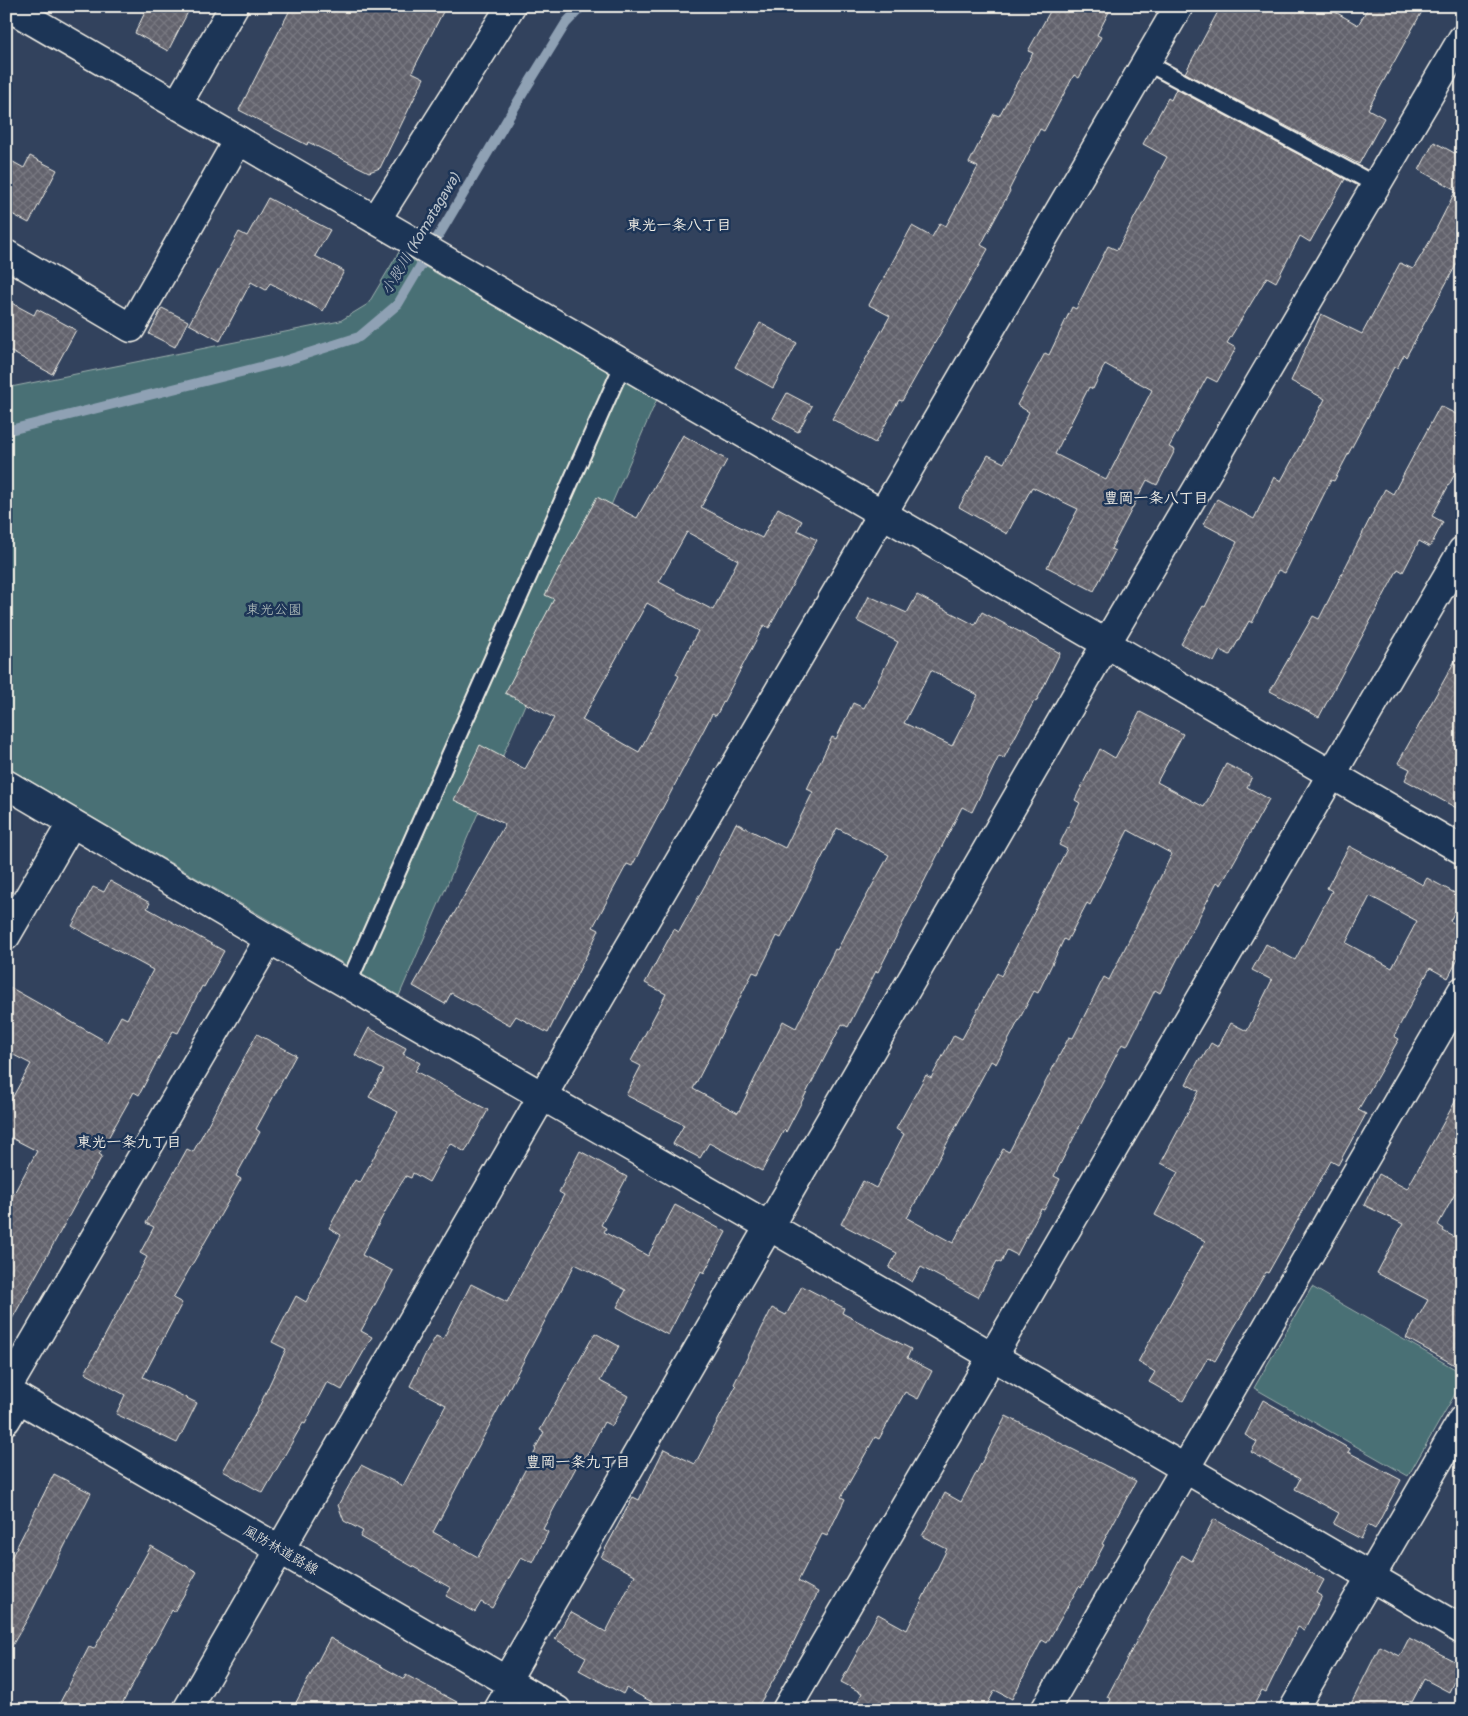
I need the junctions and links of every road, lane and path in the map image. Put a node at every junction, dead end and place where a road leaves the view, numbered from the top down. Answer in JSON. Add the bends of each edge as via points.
{"nodes":[{"id":1,"x":7,"y":6,"type":"edge"},
{"id":2,"x":234,"y":6,"type":"edge"},
{"id":3,"x":511,"y":6,"type":"edge"},
{"id":4,"x":1179,"y":6,"type":"edge"},
{"id":5,"x":1462,"y":39,"type":"edge"},
{"id":6,"x":1147,"y":62,"type":"junction"},
{"id":7,"x":177,"y":105,"type":"junction"},
{"id":8,"x":238,"y":140,"type":"junction"},
{"id":9,"x":1376,"y":185,"type":"junction"},
{"id":10,"x":376,"y":220,"type":"junction"},
{"id":11,"x":6,"y":254,"type":"edge"},
{"id":12,"x":623,"y":364,"type":"junction"},
{"id":13,"x":882,"y":514,"type":"junction"},
{"id":14,"x":1462,"y":551,"type":"edge"},
{"id":15,"x":1106,"y":644,"type":"junction"},
{"id":16,"x":1331,"y":775,"type":"junction"},
{"id":17,"x":6,"y":784,"type":"edge"},
{"id":18,"x":71,"y":824,"type":"junction"},
{"id":19,"x":1462,"y":850,"type":"edge"},
{"id":20,"x":6,"y":936,"type":"edge"},
{"id":21,"x":269,"y":939,"type":"junction"},
{"id":22,"x":348,"y":984,"type":"junction"},
{"id":23,"x":1462,"y":991,"type":"edge"},
{"id":24,"x":543,"y":1096,"type":"junction"},
{"id":25,"x":769,"y":1226,"type":"junction"},
{"id":26,"x":991,"y":1355,"type":"junction"},
{"id":27,"x":9,"y":1400,"type":"edge"},
{"id":28,"x":1462,"y":1420,"type":"edge"},
{"id":29,"x":1184,"y":1469,"type":"junction"},
{"id":30,"x":280,"y":1549,"type":"junction"},
{"id":31,"x":1370,"y":1578,"type":"junction"},
{"id":32,"x":1462,"y":1630,"type":"edge"},
{"id":33,"x":510,"y":1683,"type":"junction"},
{"id":34,"x":187,"y":1710,"type":"edge"},
{"id":35,"x":498,"y":1710,"type":"edge"},
{"id":36,"x":557,"y":1710,"type":"edge"},
{"id":37,"x":786,"y":1710,"type":"edge"},
{"id":38,"x":1045,"y":1710,"type":"edge"},
{"id":39,"x":1293,"y":1710,"type":"edge"}],
"edges":[{"from":1,"to":7,"type":"street"},
{"from":2,"to":7,"type":"street"},
{"from":3,"to":10,"type":"street"},
{"from":4,"to":6,"type":"street"},
{"from":5,"to":9,"type":"street"},
{"from":6,"to":9,"type":"lane"},
{"from":6,"to":13,"type":"street"},
{"from":7,"to":8,"type":"street"},
{"from":8,"to":10,"type":"street"},
{"from":8,"to":11,"type":"street","via":[[131,328]]},
{"from":9,"to":15,"type":"street"},
{"from":10,"to":12,"type":"street"},
{"from":12,"to":13,"type":"street"},
{"from":12,"to":22,"type":"lane"},
{"from":13,"to":15,"type":"street"},
{"from":13,"to":24,"type":"street"},
{"from":14,"to":16,"type":"street"},
{"from":15,"to":16,"type":"street"},
{"from":15,"to":25,"type":"street"},
{"from":16,"to":19,"type":"street"},
{"from":16,"to":26,"type":"street"},
{"from":17,"to":18,"type":"street"},
{"from":18,"to":20,"type":"street"},
{"from":18,"to":21,"type":"street"},
{"from":21,"to":22,"type":"street"},
{"from":21,"to":27,"type":"street"},
{"from":22,"to":24,"type":"street"},
{"from":23,"to":29,"type":"street"},
{"from":24,"to":25,"type":"street"},
{"from":24,"to":30,"type":"street"},
{"from":25,"to":26,"type":"street"},
{"from":25,"to":33,"type":"street"},
{"from":26,"to":29,"type":"street"},
{"from":26,"to":37,"type":"street"},
{"from":27,"to":30,"type":"street","name":"風防林道路線"},
{"from":28,"to":31,"type":"street"},
{"from":29,"to":31,"type":"street"},
{"from":29,"to":38,"type":"street"},
{"from":30,"to":33,"type":"street","name":"風防林道路線"},
{"from":30,"to":34,"type":"street"},
{"from":31,"to":32,"type":"street"},
{"from":31,"to":39,"type":"street"},
{"from":33,"to":35,"type":"street"},
{"from":33,"to":36,"type":"street","name":"風防林道路線"}]}
